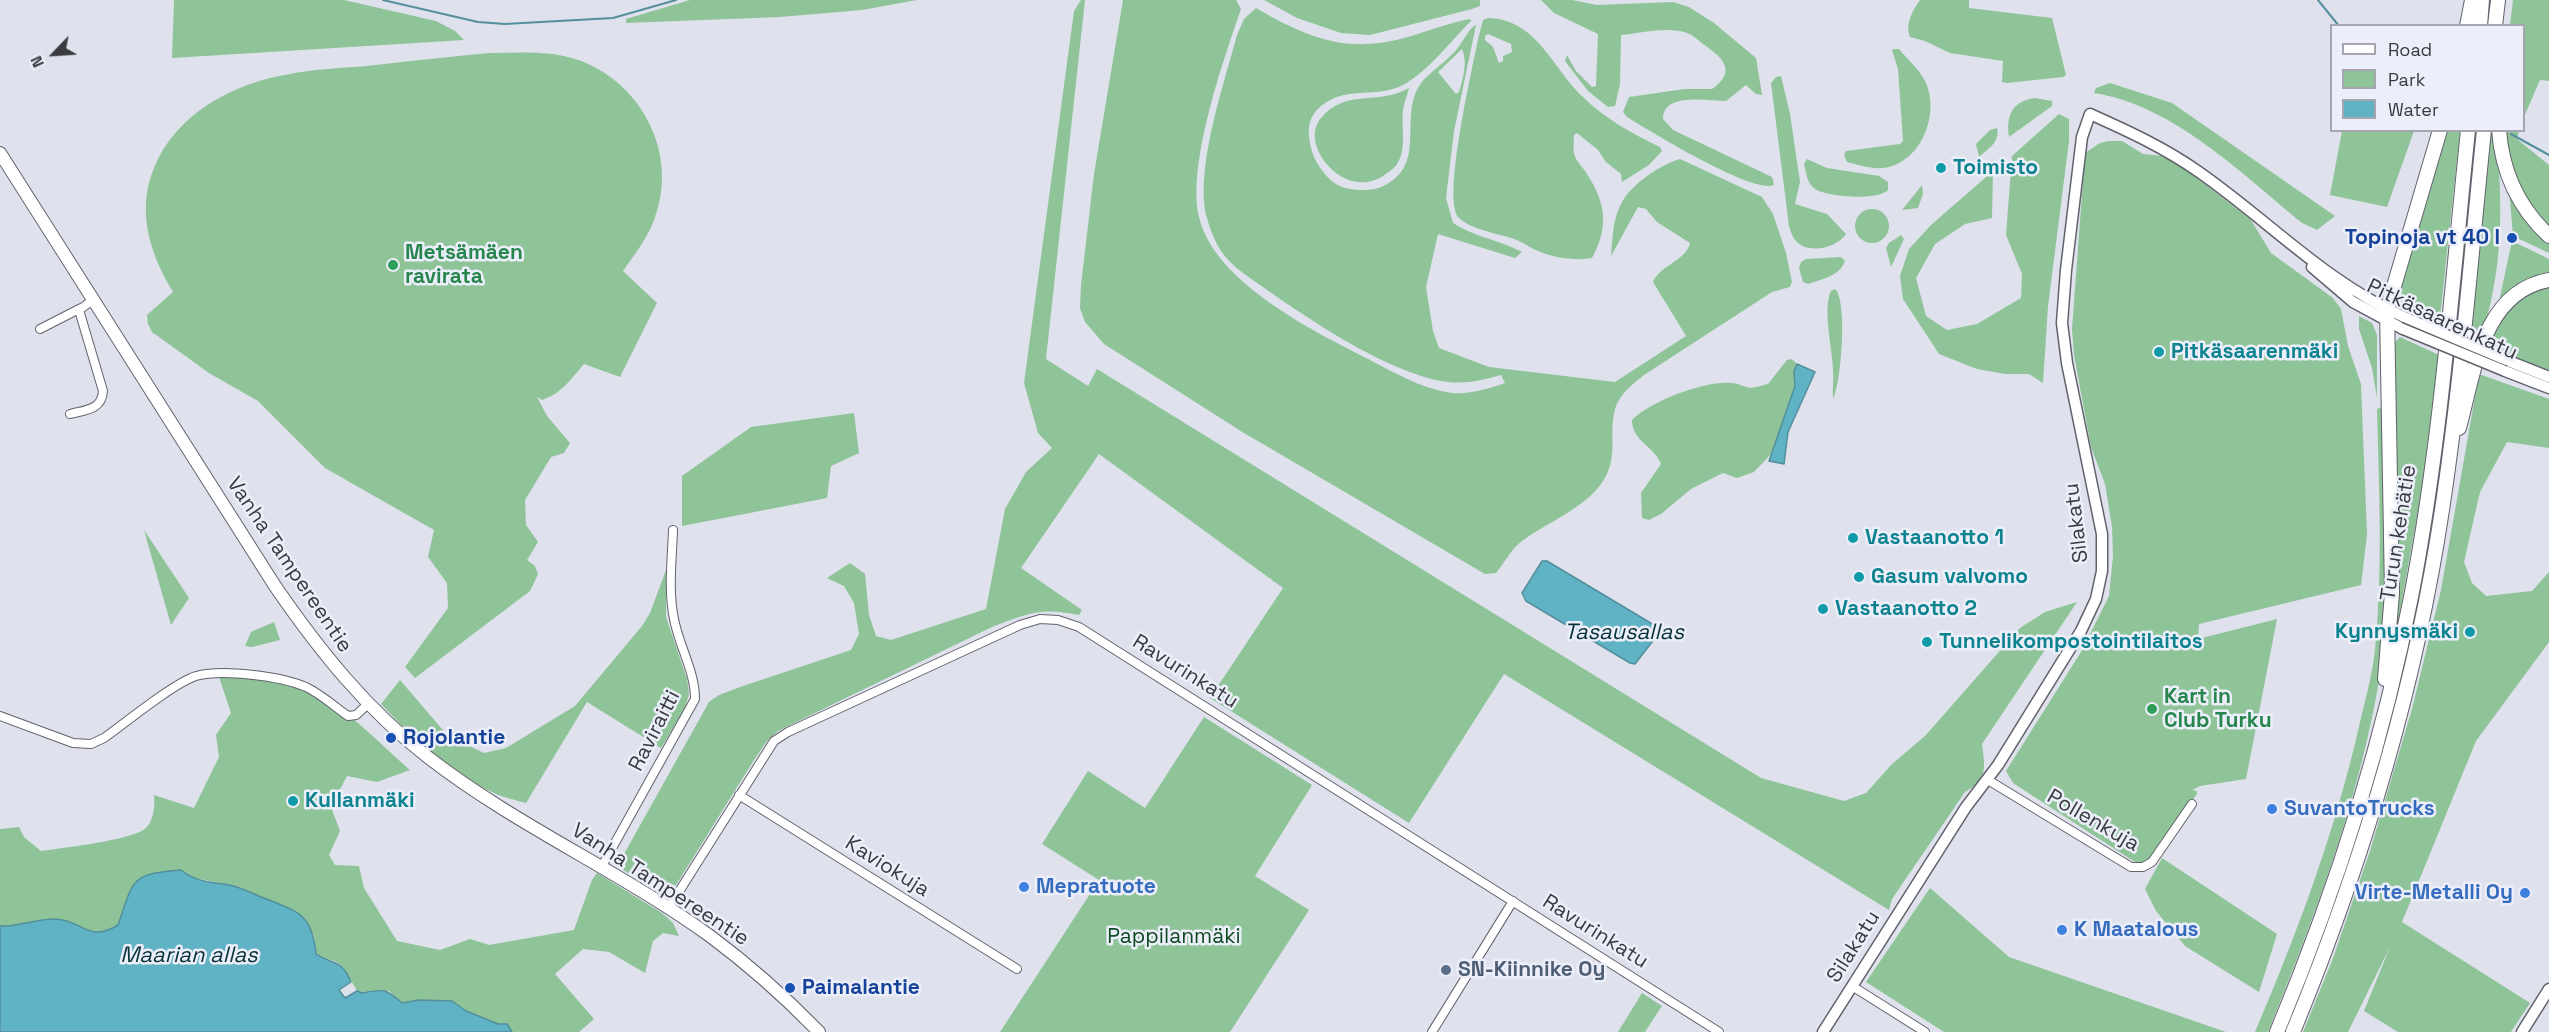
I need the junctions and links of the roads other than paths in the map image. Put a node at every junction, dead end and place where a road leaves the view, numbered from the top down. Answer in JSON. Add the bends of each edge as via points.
{"nodes":[{"id":1,"x":2472,"y":0,"type":"edge"},
{"id":2,"x":2482,"y":0,"type":"edge"},
{"id":3,"x":2498,"y":0,"type":"edge"},
{"id":4,"x":2467,"y":24,"type":"edge"},
{"id":5,"x":2480,"y":24,"type":"edge"},
{"id":6,"x":2497,"y":24,"type":"edge"},
{"id":7,"x":2090,"y":114,"type":"joint"},
{"id":8,"x":2439,"y":132,"type":"edge"},
{"id":9,"x":2468,"y":132,"type":"edge"},
{"id":10,"x":2484,"y":132,"type":"edge"},
{"id":11,"x":2499,"y":132,"type":"edge"},
{"id":12,"x":0,"y":153,"type":"edge"},
{"id":13,"x":2549,"y":237,"type":"edge"},
{"id":14,"x":2549,"y":279,"type":"edge"},
{"id":15,"x":93,"y":300,"type":"junction"},
{"id":16,"x":81,"y":308,"type":"junction"},
{"id":17,"x":2387,"y":315,"type":"junction"},
{"id":18,"x":40,"y":329,"type":"dead end"},
{"id":19,"x":2506,"y":366,"type":"junction"},
{"id":20,"x":2549,"y":377,"type":"edge"},
{"id":21,"x":2549,"y":388,"type":"edge"},
{"id":22,"x":70,"y":414,"type":"dead end"},
{"id":23,"x":2448,"y":470,"type":"junction"},
{"id":24,"x":673,"y":530,"type":"dead end"},
{"id":25,"x":368,"y":704,"type":"junction"},
{"id":26,"x":0,"y":716,"type":"edge"},
{"id":27,"x":2381,"y":726,"type":"junction"},
{"id":28,"x":1988,"y":780,"type":"junction"},
{"id":29,"x":739,"y":795,"type":"junction"},
{"id":30,"x":2192,"y":804,"type":"dead end"},
{"id":31,"x":601,"y":868,"type":"junction"},
{"id":32,"x":1513,"y":901,"type":"junction"},
{"id":33,"x":669,"y":909,"type":"junction"},
{"id":34,"x":1017,"y":969,"type":"dead end"},
{"id":35,"x":1852,"y":986,"type":"junction"},
{"id":36,"x":2549,"y":989,"type":"edge"},
{"id":37,"x":819,"y":1032,"type":"edge"},
{"id":38,"x":1432,"y":1032,"type":"edge"},
{"id":39,"x":1719,"y":1032,"type":"edge"},
{"id":40,"x":1823,"y":1032,"type":"edge"},
{"id":41,"x":1925,"y":1032,"type":"edge"},
{"id":42,"x":2277,"y":1032,"type":"edge"},
{"id":43,"x":2293,"y":1032,"type":"edge"},
{"id":44,"x":2522,"y":1032,"type":"edge"}],
"edges":[{"from":1,"to":4,"type":"highway"},
{"from":2,"to":5,"type":"highway"},
{"from":3,"to":6,"type":"highway"},
{"from":7,"to":17,"type":"street","name":"Pitkäsaarenkatu","via":[[2182,160],[2300,253]]},
{"from":7,"to":28,"type":"street","name":"Silakatu","via":[[2082,137],[2062,323],[2097,504],[2102,571],[2085,623]]},
{"from":8,"to":17,"type":"highway"},
{"from":9,"to":27,"type":"highway","name":"Turun kehätie","via":[[2426,510],[2412,594]]},
{"from":10,"to":23,"type":"highway","name":"Turun kehätie"},
{"from":11,"to":13,"type":"highway","via":[[2504,165],[2511,181],[2528,213]]},
{"from":12,"to":15,"type":"main road","name":"Vanha Tampereentie"},
{"from":14,"to":23,"type":"highway","via":[[2514,295],[2491,322]]},
{"from":15,"to":16,"type":"street"},
{"from":15,"to":25,"type":"main road","name":"Vanha Tampereentie","via":[[274,586],[317,646]]},
{"from":16,"to":18,"type":"street"},
{"from":16,"to":22,"type":"street","via":[[80,318],[103,397],[94,408]]},
{"from":17,"to":19,"type":"street","name":"Pitkäsaarenkatu","bridge":true,"via":[[2404,317]]},
{"from":17,"to":19,"type":"street","name":"Pitkäsaarenkatu","bridge":true,"via":[[2403,329]]},
{"from":17,"to":27,"type":"highway","via":[[2392,593]]},
{"from":19,"to":20,"type":"street","name":"Pitkäsaarenkatu"},
{"from":19,"to":21,"type":"street","name":"Pitkäsaarenkatu"},
{"from":23,"to":43,"type":"highway","name":"Turun kehätie","via":[[2427,595],[2396,730],[2362,847],[2324,958]]},
{"from":24,"to":31,"type":"street","name":"Raviraitti","via":[[672,610],[695,699]]},
{"from":25,"to":26,"type":"street","via":[[356,715],[348,716],[307,688],[270,676],[218,674],[196,676],[91,744],[73,743]]},
{"from":25,"to":31,"type":"main road","name":"Vanha Tampereentie","via":[[445,770]]},
{"from":27,"to":42,"type":"highway","name":"Turun kehätie","via":[[2325,908]]},
{"from":28,"to":30,"type":"street","name":"Pollenkuja","via":[[2131,867],[2152,862]]},
{"from":28,"to":35,"type":"street","name":"Silakatu","via":[[1966,807]]},
{"from":29,"to":32,"type":"street","name":"Ravurinkatu","via":[[774,741],[788,732],[1020,625],[1040,619],[1058,620],[1080,627]]},
{"from":29,"to":33,"type":"street","name":"Ravurinkatu"},
{"from":29,"to":34,"type":"street","name":"Kaviokuja"},
{"from":31,"to":33,"type":"main road","name":"Vanha Tampereentie"},
{"from":32,"to":38,"type":"street"},
{"from":32,"to":39,"type":"street","name":"Ravurinkatu"},
{"from":33,"to":37,"type":"main road","name":"Vanha Tampereentie","via":[[761,976]]},
{"from":35,"to":40,"type":"street","name":"Silakatu"},
{"from":35,"to":41,"type":"street"},
{"from":36,"to":44,"type":"street"}]}
